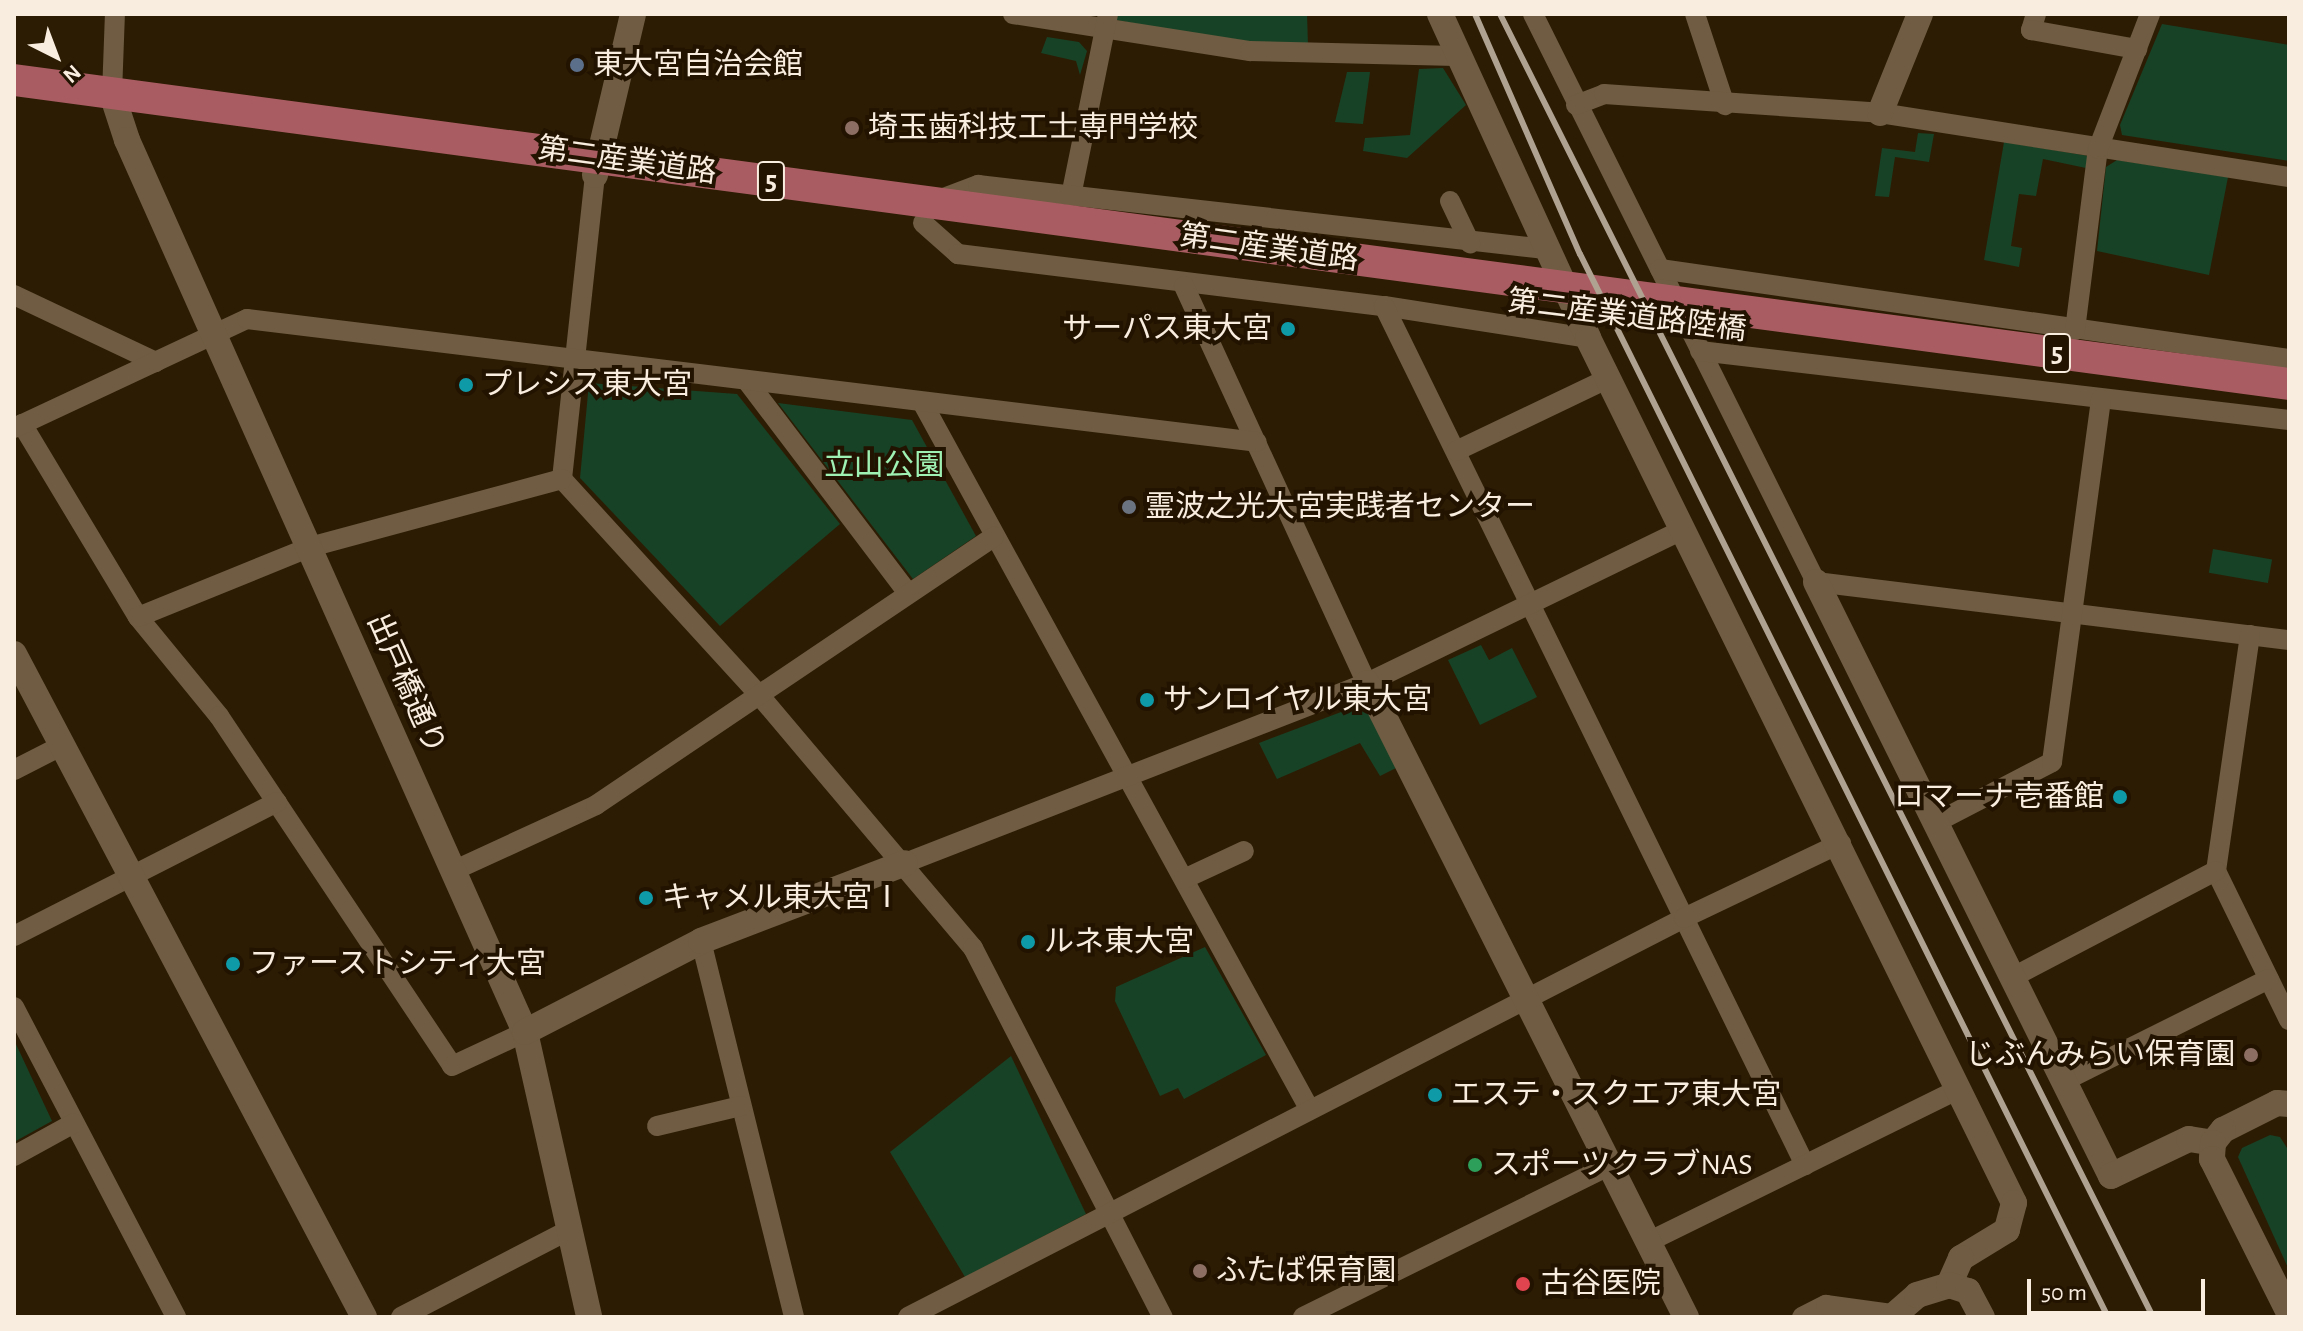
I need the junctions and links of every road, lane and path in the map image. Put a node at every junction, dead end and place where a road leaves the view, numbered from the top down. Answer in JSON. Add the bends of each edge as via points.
{"nodes":[{"id":1,"x":115,"y":14,"type":"edge"},
{"id":2,"x":633,"y":14,"type":"edge"},
{"id":3,"x":1013,"y":14,"type":"edge"},
{"id":4,"x":1440,"y":14,"type":"edge"},
{"id":5,"x":1533,"y":14,"type":"edge"},
{"id":6,"x":1695,"y":14,"type":"edge"},
{"id":7,"x":1920,"y":14,"type":"edge"},
{"id":8,"x":2036,"y":14,"type":"edge"},
{"id":9,"x":2150,"y":14,"type":"edge"},
{"id":10,"x":1106,"y":22,"type":"edge"},
{"id":11,"x":2137,"y":49,"type":"junction"},
{"id":12,"x":1456,"y":56,"type":"junction"},
{"id":13,"x":14,"y":80,"type":"edge"},
{"id":14,"x":14,"y":99,"type":"edge"},
{"id":15,"x":114,"y":103,"type":"junction"},
{"id":16,"x":1576,"y":105,"type":"junction"},
{"id":17,"x":1725,"y":105,"type":"junction"},
{"id":18,"x":1880,"y":113,"type":"junction"},
{"id":19,"x":2098,"y":149,"type":"junction"},
{"id":20,"x":596,"y":166,"type":"junction"},
{"id":21,"x":2289,"y":177,"type":"edge"},
{"id":22,"x":1071,"y":196,"type":"junction"},
{"id":23,"x":1450,"y":201,"type":"dead end"},
{"id":24,"x":926,"y":213,"type":"junction"},
{"id":25,"x":1470,"y":243,"type":"junction"},
{"id":26,"x":1545,"y":249,"type":"junction"},
{"id":27,"x":1660,"y":269,"type":"junction"},
{"id":28,"x":1428,"y":280,"type":"joint"},
{"id":29,"x":1184,"y":286,"type":"junction"},
{"id":30,"x":14,"y":295,"type":"edge"},
{"id":31,"x":1384,"y":306,"type":"junction"},
{"id":32,"x":2075,"y":330,"type":"junction"},
{"id":33,"x":1826,"y":331,"type":"junction"},
{"id":34,"x":214,"y":335,"type":"junction"},
{"id":35,"x":1588,"y":338,"type":"junction"},
{"id":36,"x":1700,"y":351,"type":"junction"},
{"id":37,"x":2289,"y":359,"type":"edge"},
{"id":38,"x":575,"y":361,"type":"junction"},
{"id":39,"x":156,"y":362,"type":"junction"},
{"id":40,"x":1609,"y":378,"type":"junction"},
{"id":41,"x":747,"y":381,"type":"junction"},
{"id":42,"x":2289,"y":384,"type":"edge"},
{"id":43,"x":2101,"y":399,"type":"junction"},
{"id":44,"x":922,"y":402,"type":"junction"},
{"id":45,"x":2289,"y":402,"type":"edge"},
{"id":46,"x":2289,"y":420,"type":"edge"},
{"id":47,"x":18,"y":426,"type":"edge"},
{"id":48,"x":1257,"y":442,"type":"junction"},
{"id":49,"x":1456,"y":451,"type":"junction"},
{"id":50,"x":562,"y":479,"type":"junction"},
{"id":51,"x":1684,"y":529,"type":"junction"},
{"id":52,"x":994,"y":537,"type":"junction"},
{"id":53,"x":310,"y":547,"type":"junction"},
{"id":54,"x":1816,"y":582,"type":"junction"},
{"id":55,"x":907,"y":592,"type":"junction"},
{"id":56,"x":1532,"y":603,"type":"junction"},
{"id":57,"x":2071,"y":613,"type":"junction"},
{"id":58,"x":138,"y":617,"type":"junction"},
{"id":59,"x":2250,"y":635,"type":"junction"},
{"id":60,"x":2289,"y":640,"type":"edge"},
{"id":61,"x":14,"y":654,"type":"edge"},
{"id":62,"x":1367,"y":683,"type":"junction"},
{"id":63,"x":760,"y":696,"type":"junction"},
{"id":64,"x":63,"y":745,"type":"junction"},
{"id":65,"x":14,"y":770,"type":"edge"},
{"id":66,"x":1128,"y":776,"type":"junction"},
{"id":67,"x":277,"y":802,"type":"junction"},
{"id":68,"x":1935,"y":823,"type":"junction"},
{"id":69,"x":1841,"y":843,"type":"junction"},
{"id":70,"x":1244,"y":851,"type":"dead end"},
{"id":71,"x":905,"y":863,"type":"junction"},
{"id":72,"x":455,"y":870,"type":"junction"},
{"id":73,"x":2216,"y":871,"type":"junction"},
{"id":74,"x":134,"y":875,"type":"junction"},
{"id":75,"x":1184,"y":879,"type":"junction"},
{"id":76,"x":1684,"y":918,"type":"junction"},
{"id":77,"x":14,"y":936,"type":"edge"},
{"id":78,"x":701,"y":941,"type":"junction"},
{"id":79,"x":2011,"y":978,"type":"junction"},
{"id":80,"x":2269,"y":979,"type":"junction"},
{"id":81,"x":1529,"y":998,"type":"junction"},
{"id":82,"x":14,"y":1007,"type":"edge"},
{"id":83,"x":2289,"y":1020,"type":"edge"},
{"id":84,"x":525,"y":1032,"type":"junction"},
{"id":85,"x":2062,"y":1082,"type":"junction"},
{"id":86,"x":1959,"y":1089,"type":"junction"},
{"id":87,"x":2289,"y":1104,"type":"edge"},
{"id":88,"x":741,"y":1106,"type":"junction"},
{"id":89,"x":1310,"y":1110,"type":"junction"},
{"id":90,"x":74,"y":1123,"type":"junction"},
{"id":91,"x":657,"y":1126,"type":"dead end"},
{"id":92,"x":2213,"y":1143,"type":"junction"},
{"id":93,"x":14,"y":1156,"type":"edge"},
{"id":94,"x":1610,"y":1165,"type":"junction"},
{"id":95,"x":1805,"y":1165,"type":"junction"},
{"id":96,"x":1111,"y":1213,"type":"junction"},
{"id":97,"x":571,"y":1229,"type":"junction"},
{"id":98,"x":1648,"y":1242,"type":"junction"},
{"id":99,"x":1949,"y":1285,"type":"junction"},
{"id":100,"x":2289,"y":1313,"type":"edge"},
{"id":101,"x":1893,"y":1316,"type":"edge"},
{"id":102,"x":176,"y":1317,"type":"edge"},
{"id":103,"x":364,"y":1317,"type":"edge"},
{"id":104,"x":401,"y":1317,"type":"edge"},
{"id":105,"x":589,"y":1317,"type":"edge"},
{"id":106,"x":794,"y":1317,"type":"edge"},
{"id":107,"x":908,"y":1317,"type":"edge"},
{"id":108,"x":1163,"y":1317,"type":"edge"},
{"id":109,"x":1303,"y":1317,"type":"edge"},
{"id":110,"x":1686,"y":1317,"type":"edge"},
{"id":111,"x":1802,"y":1317,"type":"edge"},
{"id":112,"x":1982,"y":1317,"type":"edge"}],
"edges":[{"from":1,"to":15,"type":"street"},
{"from":2,"to":20,"type":"street"},
{"from":3,"to":10,"type":"street"},
{"from":4,"to":12,"type":"street"},
{"from":5,"to":16,"type":"street"},
{"from":6,"to":17,"type":"street"},
{"from":7,"to":18,"type":"street"},
{"from":8,"to":11,"type":"street","via":[[2031,30]]},
{"from":9,"to":11,"type":"street"},
{"from":10,"to":12,"type":"street","via":[[1250,51]]},
{"from":10,"to":22,"type":"street"},
{"from":11,"to":19,"type":"street"},
{"from":12,"to":26,"type":"street"},
{"from":13,"to":15,"type":"main road","name":"第二産業道路","number":"5"},
{"from":14,"to":15,"type":"main road","name":"第二産業道路","number":"5"},
{"from":15,"to":20,"type":"main road","name":"第二産業道路","number":"5"},
{"from":15,"to":34,"type":"street","name":"出戸橋通り"},
{"from":16,"to":17,"type":"street","via":[[1604,94]]},
{"from":16,"to":27,"type":"street"},
{"from":17,"to":18,"type":"street"},
{"from":18,"to":19,"type":"street"},
{"from":19,"to":21,"type":"street"},
{"from":19,"to":32,"type":"street"},
{"from":20,"to":24,"type":"main road","name":"第二産業道路","number":"5"},
{"from":20,"to":38,"type":"street"},
{"from":22,"to":24,"type":"street","via":[[978,185]]},
{"from":22,"to":25,"type":"street"},
{"from":23,"to":25,"type":"street"},
{"from":24,"to":28,"type":"main road","name":"第二産業道路","number":"5"},
{"from":24,"to":29,"type":"street","via":[[958,254]]},
{"from":25,"to":26,"type":"street"},
{"from":26,"to":35,"type":"street"},
{"from":27,"to":32,"type":"street"},
{"from":27,"to":36,"type":"street"},
{"from":28,"to":33,"type":"main road","name":"第二産業道路陸橋","number":"5"},
{"from":29,"to":31,"type":"street"},
{"from":29,"to":48,"type":"street"},
{"from":30,"to":39,"type":"street"},
{"from":31,"to":35,"type":"street"},
{"from":31,"to":49,"type":"street"},
{"from":32,"to":37,"type":"street"},
{"from":33,"to":42,"type":"main road","number":"5"},
{"from":33,"to":45,"type":"main road","number":"5"},
{"from":34,"to":38,"type":"street","via":[[247,319]]},
{"from":34,"to":39,"type":"street"},
{"from":34,"to":53,"type":"street","name":"出戸橋通り"},
{"from":35,"to":40,"type":"street"},
{"from":36,"to":43,"type":"street"},
{"from":36,"to":54,"type":"street"},
{"from":38,"to":41,"type":"street"},
{"from":38,"to":50,"type":"street"},
{"from":39,"to":47,"type":"street"},
{"from":40,"to":49,"type":"street"},
{"from":40,"to":51,"type":"street"},
{"from":41,"to":44,"type":"street"},
{"from":41,"to":55,"type":"street"},
{"from":43,"to":46,"type":"street"},
{"from":43,"to":57,"type":"street"},
{"from":44,"to":48,"type":"street"},
{"from":44,"to":52,"type":"street"},
{"from":47,"to":58,"type":"street"},
{"from":48,"to":62,"type":"street"},
{"from":49,"to":56,"type":"street"},
{"from":50,"to":53,"type":"street"},
{"from":50,"to":63,"type":"street"},
{"from":51,"to":56,"type":"street"},
{"from":51,"to":69,"type":"street"},
{"from":52,"to":55,"type":"street"},
{"from":52,"to":66,"type":"street"},
{"from":53,"to":58,"type":"street"},
{"from":53,"to":72,"type":"street","name":"出戸橋通り"},
{"from":54,"to":57,"type":"street"},
{"from":54,"to":68,"type":"street"},
{"from":55,"to":63,"type":"street"},
{"from":56,"to":62,"type":"street"},
{"from":56,"to":76,"type":"street"},
{"from":57,"to":59,"type":"street"},
{"from":57,"to":68,"type":"street","via":[[2052,762]]},
{"from":58,"to":67,"type":"street","via":[[219,716]]},
{"from":59,"to":60,"type":"street"},
{"from":59,"to":73,"type":"street"},
{"from":61,"to":64,"type":"street"},
{"from":62,"to":66,"type":"street"},
{"from":62,"to":81,"type":"street"},
{"from":63,"to":71,"type":"street"},
{"from":63,"to":72,"type":"street","via":[[596,805]]},
{"from":64,"to":65,"type":"street"},
{"from":64,"to":74,"type":"street"},
{"from":66,"to":71,"type":"street"},
{"from":66,"to":75,"type":"street"},
{"from":67,"to":74,"type":"street"},
{"from":67,"to":84,"type":"street","via":[[452,1066]]},
{"from":68,"to":79,"type":"street"},
{"from":69,"to":76,"type":"street"},
{"from":69,"to":86,"type":"street"},
{"from":70,"to":75,"type":"street"},
{"from":71,"to":78,"type":"street"},
{"from":71,"to":96,"type":"street","via":[[973,948]]},
{"from":72,"to":84,"type":"street","name":"出戸橋通り"},
{"from":73,"to":79,"type":"street"},
{"from":73,"to":80,"type":"street"},
{"from":74,"to":77,"type":"street"},
{"from":74,"to":103,"type":"street"},
{"from":75,"to":89,"type":"street"},
{"from":76,"to":81,"type":"street"},
{"from":76,"to":95,"type":"street"},
{"from":78,"to":84,"type":"street"},
{"from":78,"to":88,"type":"street"},
{"from":79,"to":85,"type":"street"},
{"from":80,"to":83,"type":"street"},
{"from":80,"to":85,"type":"street"},
{"from":81,"to":89,"type":"street"},
{"from":81,"to":94,"type":"street"},
{"from":82,"to":90,"type":"street"},
{"from":84,"to":97,"type":"street","name":"出戸橋通り"},
{"from":85,"to":92,"type":"street","via":[[2111,1176],[2189,1139]]},
{"from":86,"to":95,"type":"street"},
{"from":86,"to":99,"type":"street","via":[[2015,1213],[2007,1230],[1961,1258]]},
{"from":87,"to":92,"type":"street","via":[[2277,1103],[2223,1130]]},
{"from":88,"to":91,"type":"street"},
{"from":88,"to":106,"type":"street"},
{"from":89,"to":96,"type":"street"},
{"from":90,"to":93,"type":"street"},
{"from":90,"to":102,"type":"street"},
{"from":92,"to":100,"type":"street","via":[[2216,1172]]},
{"from":94,"to":98,"type":"street"},
{"from":94,"to":109,"type":"street"},
{"from":95,"to":98,"type":"street"},
{"from":96,"to":107,"type":"street"},
{"from":96,"to":108,"type":"street"},
{"from":97,"to":104,"type":"street"},
{"from":97,"to":105,"type":"street","name":"出戸橋通り"},
{"from":98,"to":110,"type":"street"},
{"from":99,"to":101,"type":"street","via":[[1917,1295]]},
{"from":99,"to":112,"type":"street","via":[[1968,1291]]},
{"from":101,"to":111,"type":"street","via":[[1826,1305]]}]}
